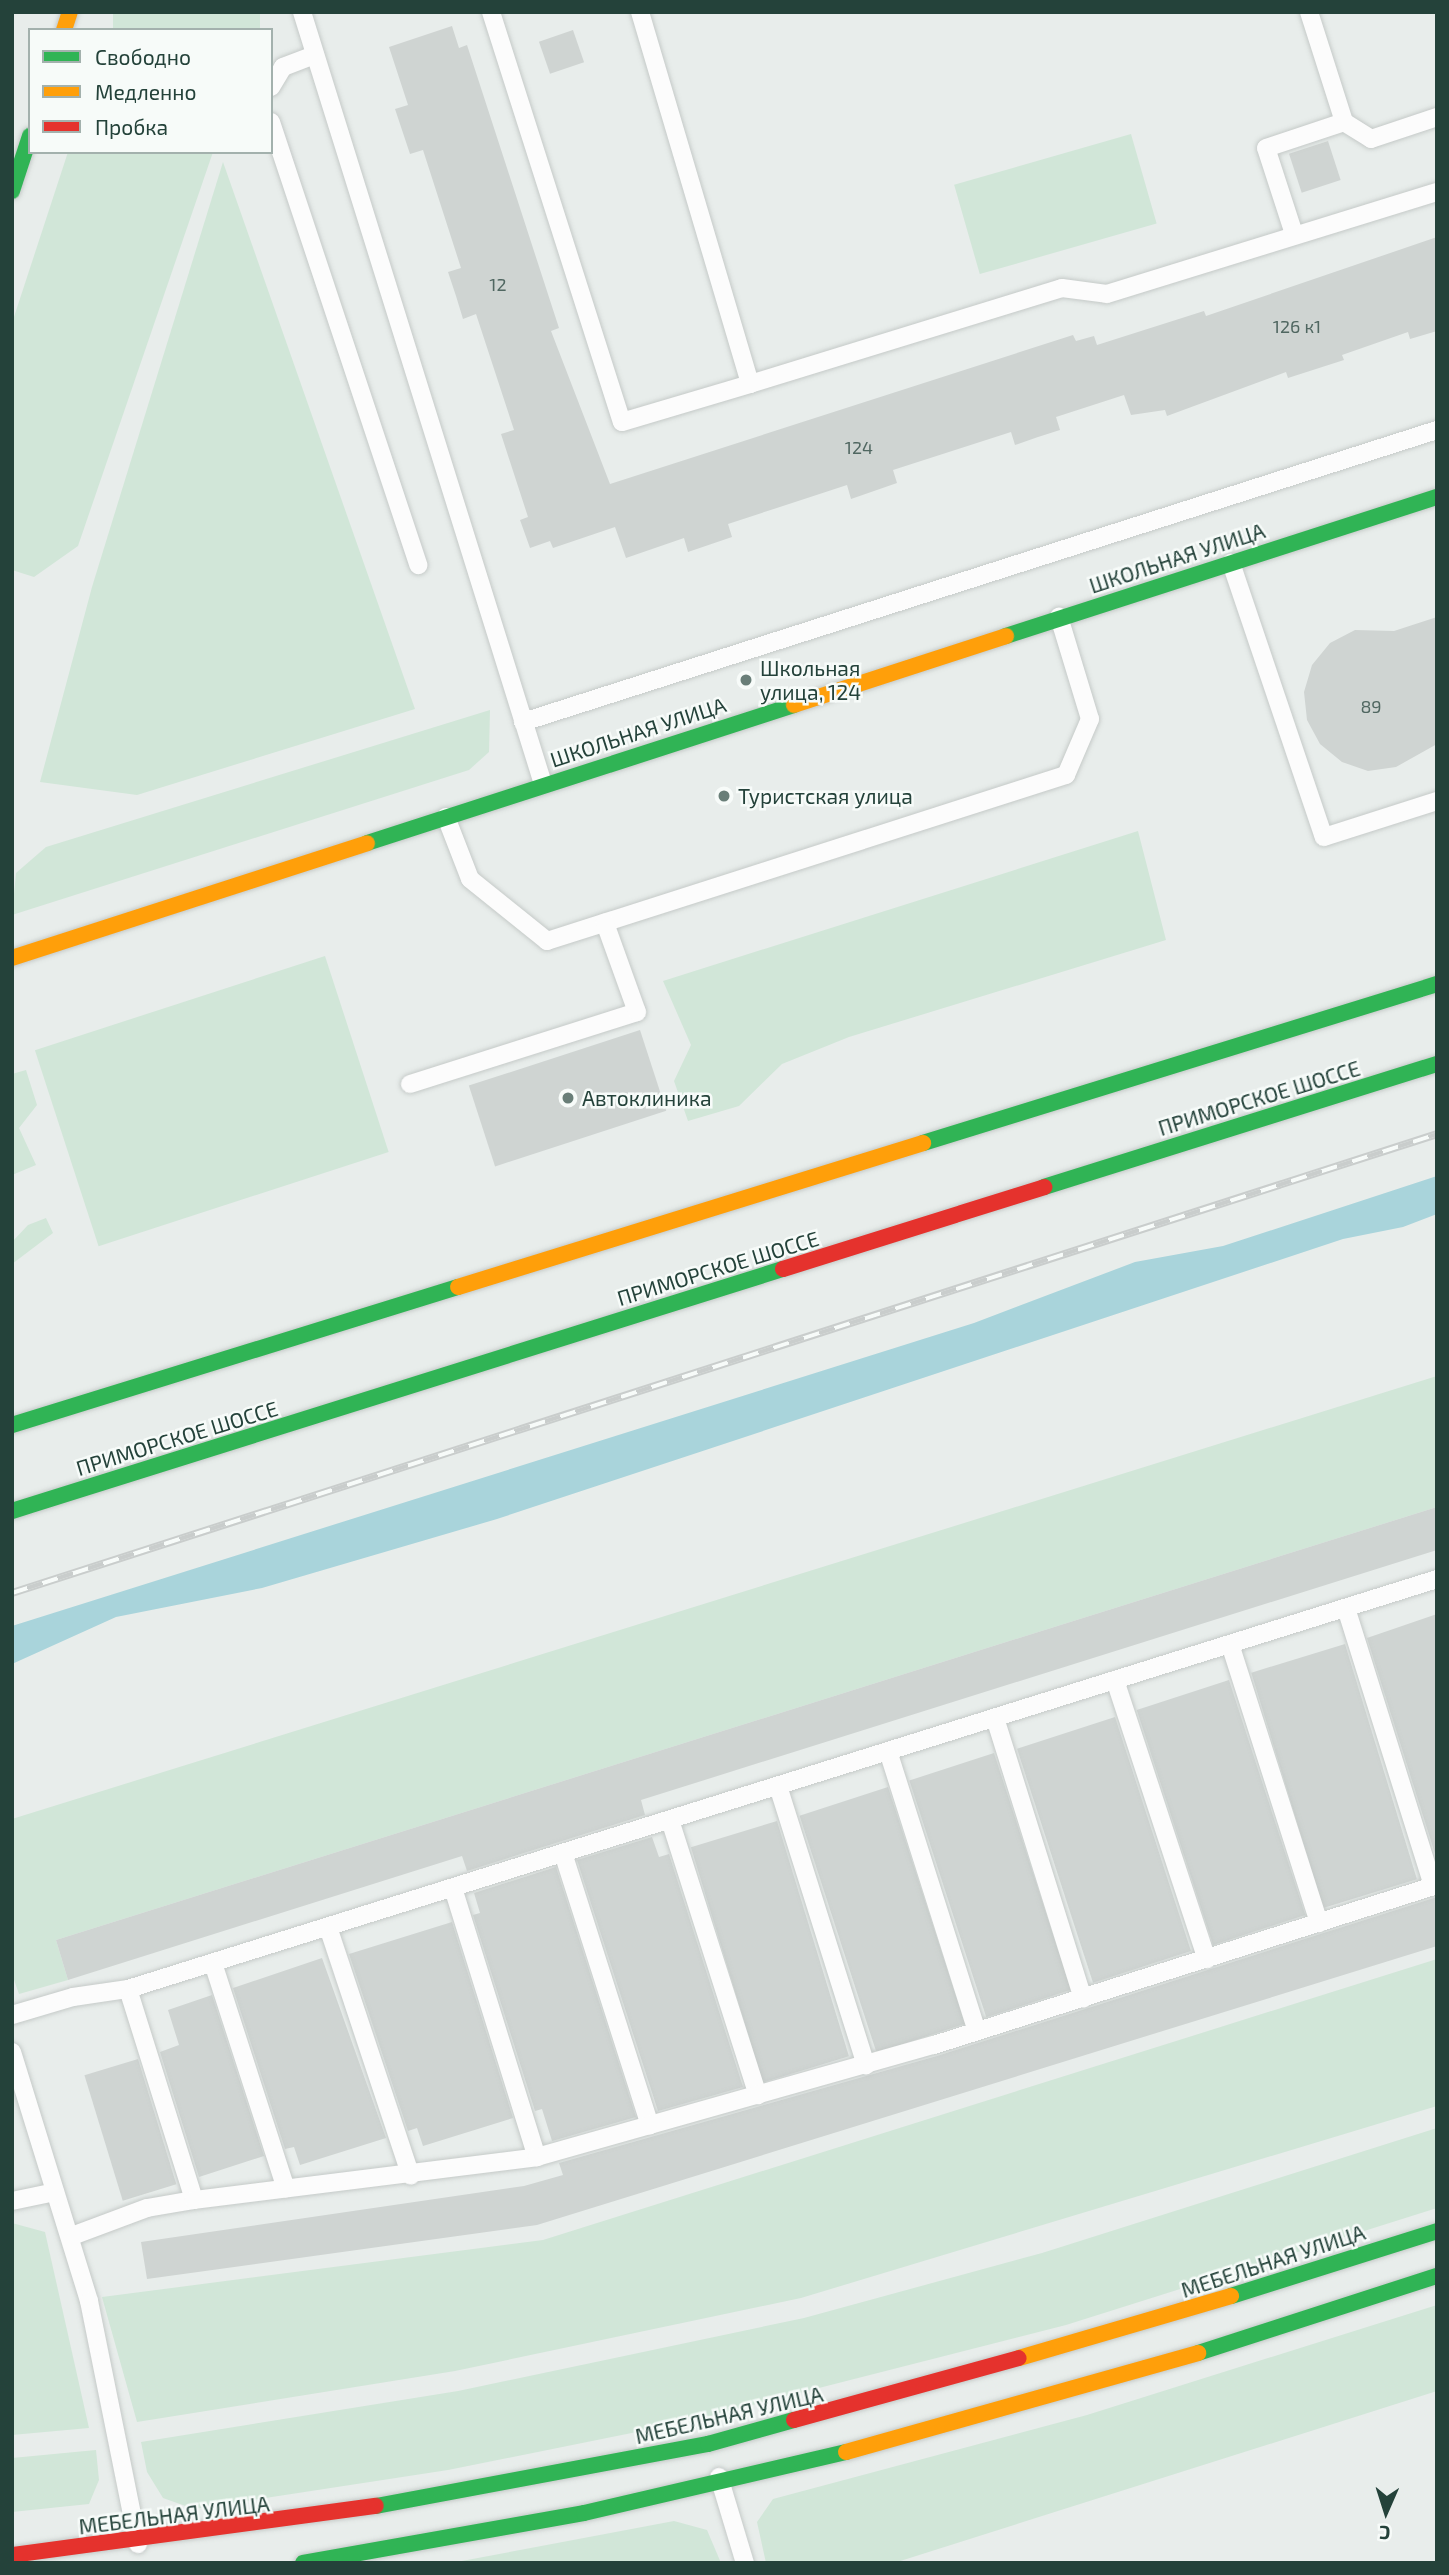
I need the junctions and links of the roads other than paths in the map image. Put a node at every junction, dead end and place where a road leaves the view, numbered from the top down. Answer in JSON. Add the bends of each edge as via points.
{"nodes":[{"id":1,"x":302,"y":12,"type":"edge"},
{"id":2,"x":491,"y":12,"type":"edge"},
{"id":3,"x":640,"y":12,"type":"edge"},
{"id":4,"x":1309,"y":12,"type":"edge"},
{"id":5,"x":315,"y":55,"type":"junction"},
{"id":6,"x":273,"y":84,"type":"edge"},
{"id":7,"x":1437,"y":117,"type":"edge"},
{"id":8,"x":1344,"y":122,"type":"junction"},
{"id":9,"x":273,"y":128,"type":"edge"},
{"id":10,"x":28,"y":142,"type":"edge"},
{"id":11,"x":12,"y":191,"type":"edge"},
{"id":12,"x":1437,"y":192,"type":"edge"},
{"id":13,"x":1294,"y":234,"type":"junction"},
{"id":14,"x":750,"y":384,"type":"junction"},
{"id":15,"x":1437,"y":430,"type":"edge"},
{"id":16,"x":1437,"y":497,"type":"edge"},
{"id":17,"x":1231,"y":563,"type":"junction"},
{"id":18,"x":418,"y":565,"type":"dead end"},
{"id":19,"x":1059,"y":617,"type":"junction"},
{"id":20,"x":523,"y":722,"type":"junction"},
{"id":21,"x":543,"y":784,"type":"junction"},
{"id":22,"x":1437,"y":801,"type":"edge"},
{"id":23,"x":446,"y":817,"type":"junction"},
{"id":24,"x":605,"y":923,"type":"junction"},
{"id":25,"x":12,"y":958,"type":"edge"},
{"id":26,"x":1437,"y":984,"type":"edge"},
{"id":27,"x":1437,"y":1064,"type":"edge"},
{"id":28,"x":410,"y":1084,"type":"dead end"},
{"id":29,"x":12,"y":1425,"type":"edge"},
{"id":30,"x":12,"y":1511,"type":"edge"},
{"id":31,"x":1437,"y":1579,"type":"edge"},
{"id":32,"x":1346,"y":1608,"type":"junction"},
{"id":33,"x":1230,"y":1644,"type":"junction"},
{"id":34,"x":1115,"y":1680,"type":"junction"},
{"id":35,"x":995,"y":1718,"type":"junction"},
{"id":36,"x":888,"y":1751,"type":"junction"},
{"id":37,"x":778,"y":1786,"type":"junction"},
{"id":38,"x":670,"y":1820,"type":"junction"},
{"id":39,"x":563,"y":1853,"type":"junction"},
{"id":40,"x":1435,"y":1886,"type":"edge"},
{"id":41,"x":453,"y":1888,"type":"junction"},
{"id":42,"x":1319,"y":1923,"type":"junction"},
{"id":43,"x":328,"y":1927,"type":"junction"},
{"id":44,"x":1207,"y":1959,"type":"junction"},
{"id":45,"x":213,"y":1963,"type":"junction"},
{"id":46,"x":128,"y":1989,"type":"junction"},
{"id":47,"x":1083,"y":1998,"type":"junction"},
{"id":48,"x":12,"y":2015,"type":"edge"},
{"id":49,"x":977,"y":2031,"type":"junction"},
{"id":50,"x":12,"y":2052,"type":"edge"},
{"id":51,"x":866,"y":2064,"type":"junction"},
{"id":52,"x":758,"y":2095,"type":"junction"},
{"id":53,"x":650,"y":2125,"type":"junction"},
{"id":54,"x":537,"y":2157,"type":"junction"},
{"id":55,"x":411,"y":2176,"type":"junction"},
{"id":56,"x":286,"y":2189,"type":"junction"},
{"id":57,"x":55,"y":2192,"type":"junction"},
{"id":58,"x":194,"y":2200,"type":"junction"},
{"id":59,"x":12,"y":2201,"type":"edge"},
{"id":60,"x":1437,"y":2231,"type":"edge"},
{"id":61,"x":72,"y":2236,"type":"junction"},
{"id":62,"x":1437,"y":2276,"type":"edge"},
{"id":63,"x":708,"y":2444,"type":"junction"},
{"id":64,"x":721,"y":2483,"type":"junction"},
{"id":65,"x":138,"y":2543,"type":"junction"},
{"id":66,"x":12,"y":2555,"type":"edge"},
{"id":67,"x":303,"y":2563,"type":"edge"},
{"id":68,"x":745,"y":2563,"type":"edge"}],
"edges":[{"from":1,"to":5,"type":"lane"},
{"from":2,"to":14,"type":"lane","via":[[622,422]]},
{"from":3,"to":14,"type":"lane"},
{"from":4,"to":8,"type":"lane"},
{"from":5,"to":6,"type":"lane","via":[[283,67]]},
{"from":5,"to":20,"type":"lane"},
{"from":7,"to":8,"type":"lane","via":[[1371,139]]},
{"from":8,"to":13,"type":"lane","via":[[1266,148]]},
{"from":9,"to":18,"type":"lane"},
{"from":10,"to":11,"type":"street"},
{"from":12,"to":13,"type":"lane"},
{"from":13,"to":14,"type":"lane","via":[[1107,294],[1062,288]]},
{"from":15,"to":20,"type":"lane"},
{"from":16,"to":17,"type":"street","name":"ШКОЛЬНАЯ УЛИЦА"},
{"from":17,"to":19,"type":"street","name":"ШКОЛЬНАЯ УЛИЦА"},
{"from":17,"to":22,"type":"lane","via":[[1324,837]]},
{"from":19,"to":21,"type":"street","name":"ШКОЛЬНАЯ УЛИЦА"},
{"from":19,"to":24,"type":"lane","via":[[1090,719],[1066,775]]},
{"from":20,"to":21,"type":"lane"},
{"from":21,"to":23,"type":"street","name":"ШКОЛЬНАЯ УЛИЦА"},
{"from":23,"to":24,"type":"lane","via":[[470,879],[547,942]]},
{"from":23,"to":25,"type":"street","name":"ШКОЛЬНАЯ УЛИЦА"},
{"from":24,"to":28,"type":"lane","via":[[637,1012]]},
{"from":26,"to":29,"type":"street"},
{"from":27,"to":30,"type":"street","name":"ПРИМОРСКОЕ ШОССЕ"},
{"from":31,"to":32,"type":"lane"},
{"from":32,"to":33,"type":"lane"},
{"from":32,"to":40,"type":"lane"},
{"from":33,"to":34,"type":"lane"},
{"from":33,"to":42,"type":"lane"},
{"from":34,"to":35,"type":"lane"},
{"from":34,"to":44,"type":"lane"},
{"from":35,"to":36,"type":"lane"},
{"from":35,"to":47,"type":"lane"},
{"from":36,"to":37,"type":"lane"},
{"from":36,"to":49,"type":"lane"},
{"from":37,"to":38,"type":"lane"},
{"from":37,"to":51,"type":"lane"},
{"from":38,"to":39,"type":"lane"},
{"from":38,"to":52,"type":"lane"},
{"from":39,"to":41,"type":"lane"},
{"from":39,"to":53,"type":"lane"},
{"from":40,"to":42,"type":"lane"},
{"from":41,"to":43,"type":"lane"},
{"from":41,"to":54,"type":"lane"},
{"from":42,"to":44,"type":"lane"},
{"from":43,"to":45,"type":"lane"},
{"from":43,"to":55,"type":"lane"},
{"from":44,"to":47,"type":"lane"},
{"from":45,"to":46,"type":"lane"},
{"from":45,"to":56,"type":"lane"},
{"from":46,"to":48,"type":"lane","via":[[73,1997]]},
{"from":46,"to":58,"type":"lane"},
{"from":47,"to":49,"type":"lane"},
{"from":49,"to":51,"type":"lane"},
{"from":50,"to":57,"type":"lane"},
{"from":51,"to":52,"type":"lane"},
{"from":52,"to":53,"type":"lane"},
{"from":53,"to":54,"type":"lane"},
{"from":54,"to":55,"type":"lane"},
{"from":55,"to":56,"type":"lane"},
{"from":56,"to":58,"type":"lane"},
{"from":57,"to":59,"type":"lane"},
{"from":57,"to":61,"type":"lane"},
{"from":58,"to":61,"type":"lane","via":[[147,2208]]},
{"from":60,"to":63,"type":"street","name":"МЕБЕЛЬНАЯ УЛИЦА","via":[[1153,2321]]},
{"from":61,"to":65,"type":"lane"},
{"from":62,"to":64,"type":"street","via":[[1098,2382]]},
{"from":63,"to":64,"type":"lane"},
{"from":63,"to":65,"type":"street","name":"МЕБЕЛЬНАЯ УЛИЦА","via":[[421,2500]]},
{"from":64,"to":67,"type":"street"},
{"from":64,"to":68,"type":"lane"},
{"from":65,"to":66,"type":"street","name":"МЕБЕЛЬНАЯ УЛИЦА"}]}
